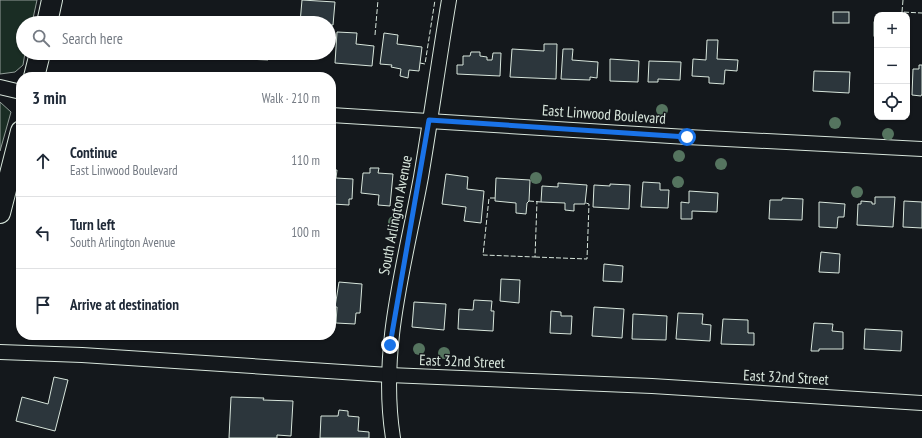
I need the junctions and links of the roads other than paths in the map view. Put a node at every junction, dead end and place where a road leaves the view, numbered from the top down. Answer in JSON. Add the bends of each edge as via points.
{"nodes":[{"id":1,"x":52,"y":0,"type":"edge"},
{"id":2,"x":449,"y":0,"type":"edge"},
{"id":3,"x":49,"y":16,"type":"edge"},
{"id":4,"x":38,"y":60,"type":"edge"},
{"id":5,"x":35,"y":72,"type":"edge"},
{"id":6,"x":0,"y":87,"type":"edge"},
{"id":7,"x":16,"y":91,"type":"edge"},
{"id":8,"x":336,"y":115,"type":"edge"},
{"id":9,"x":429,"y":120,"type":"junction"},
{"id":10,"x":922,"y":149,"type":"edge"},
{"id":11,"x":16,"y":151,"type":"edge"},
{"id":12,"x":0,"y":213,"type":"edge"},
{"id":13,"x":0,"y":352,"type":"edge"},
{"id":14,"x":389,"y":375,"type":"junction"},
{"id":15,"x":922,"y":403,"type":"edge"},
{"id":16,"x":393,"y":438,"type":"edge"}],
"edges":[{"from":1,"to":3,"type":"main road"},
{"from":2,"to":9,"type":"street","name":"South Arlington Avenue"},
{"from":4,"to":5,"type":"main road"},
{"from":6,"to":7,"type":"street"},
{"from":8,"to":9,"type":"street","name":"East Linwood Boulevard"},
{"from":9,"to":10,"type":"street","name":"East Linwood Boulevard"},
{"from":9,"to":14,"type":"street","name":"South Arlington Avenue","via":[[421,177],[398,292],[390,345]]},
{"from":11,"to":12,"type":"main road"},
{"from":13,"to":14,"type":"street","name":"East 32nd Street"},
{"from":14,"to":15,"type":"street","name":"East 32nd Street","via":[[660,386]]},
{"from":14,"to":16,"type":"street","name":"South Arlington Avenue"}]}
